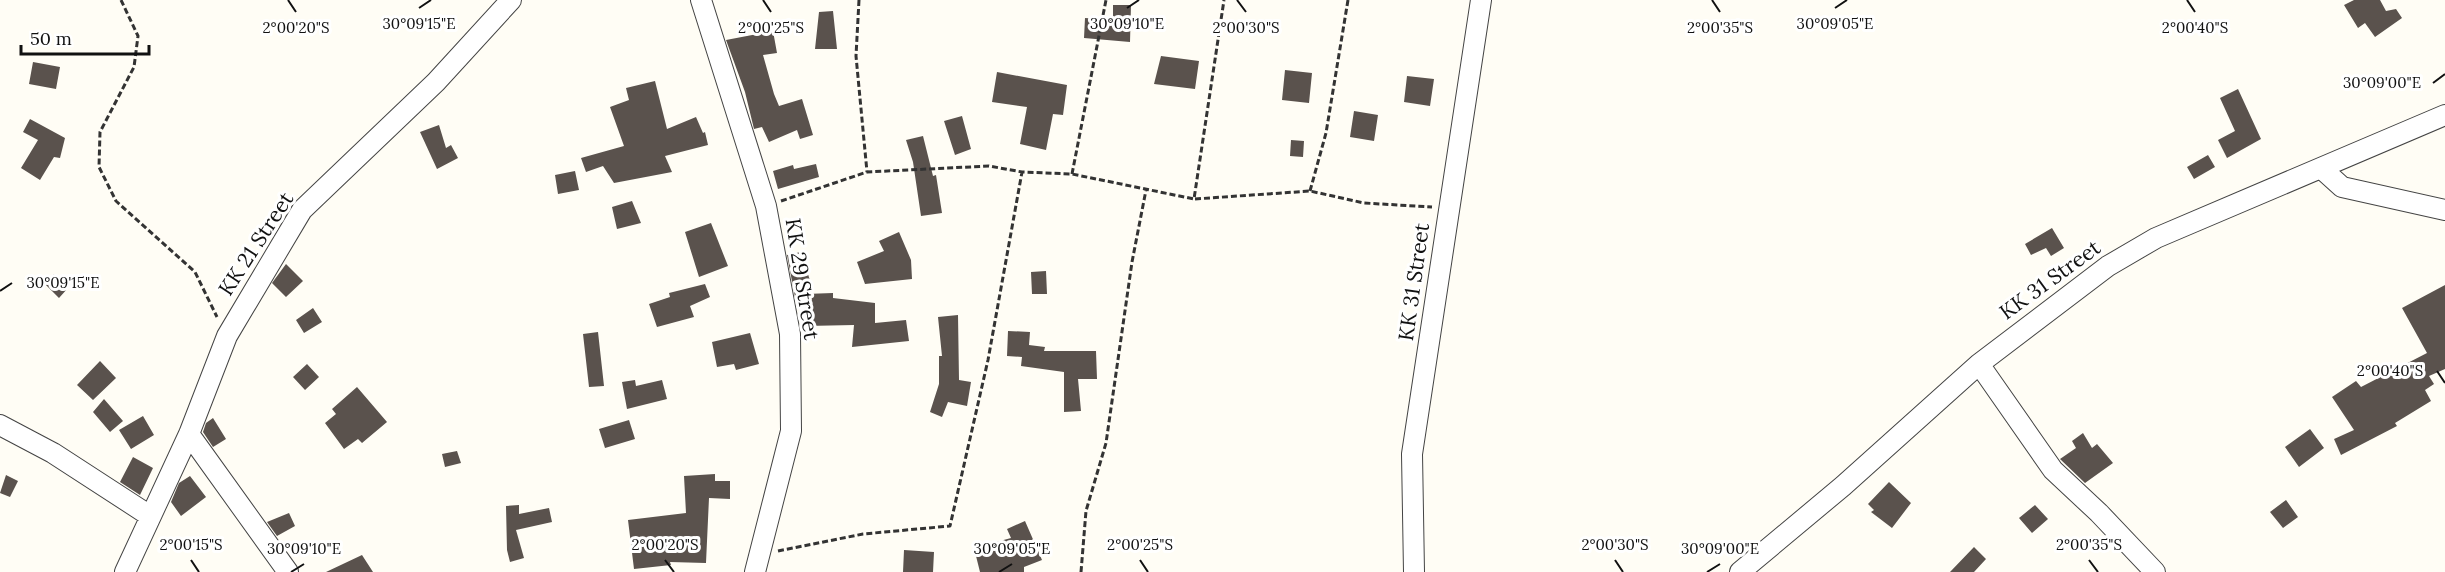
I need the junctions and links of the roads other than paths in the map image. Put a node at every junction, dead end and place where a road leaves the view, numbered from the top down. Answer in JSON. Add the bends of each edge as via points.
{"nodes":[{"id":1,"x":511,"y":0,"type":"edge"},
{"id":2,"x":701,"y":0,"type":"edge"},
{"id":3,"x":1481,"y":0,"type":"edge"},
{"id":4,"x":2445,"y":115,"type":"edge"},
{"id":5,"x":2321,"y":168,"type":"junction"},
{"id":6,"x":2445,"y":210,"type":"edge"},
{"id":7,"x":1979,"y":364,"type":"junction"},
{"id":8,"x":0,"y":425,"type":"edge"},
{"id":9,"x":189,"y":434,"type":"junction"},
{"id":10,"x":150,"y":516,"type":"junction"},
{"id":11,"x":757,"y":563,"type":"edge"},
{"id":12,"x":125,"y":572,"type":"edge"},
{"id":13,"x":288,"y":572,"type":"edge"},
{"id":14,"x":1414,"y":572,"type":"edge"},
{"id":15,"x":1740,"y":572,"type":"edge"},
{"id":16,"x":2155,"y":572,"type":"edge"}],
"edges":[{"from":1,"to":9,"type":"street","name":"KK 21 Street","via":[[436,82],[302,210],[227,336]]},
{"from":2,"to":11,"type":"street","name":"KK 29 Street","via":[[765,206],[790,334],[791,431]]},
{"from":3,"to":14,"type":"street","name":"KK 31 Street","via":[[1412,454]]},
{"from":4,"to":5,"type":"street","name":"KK 31 Street"},
{"from":5,"to":6,"type":"street","via":[[2342,187]]},
{"from":5,"to":7,"type":"street","name":"KK 31 Street","via":[[2156,238],[2108,266]]},
{"from":7,"to":15,"type":"street","name":"KK 31 Street"},
{"from":7,"to":16,"type":"street","via":[[2053,470]]},
{"from":8,"to":10,"type":"street","via":[[53,453]]},
{"from":9,"to":10,"type":"street","name":"KK 21 Street"},
{"from":9,"to":13,"type":"street"},
{"from":10,"to":12,"type":"street","name":"KK 21 Street"}]}
